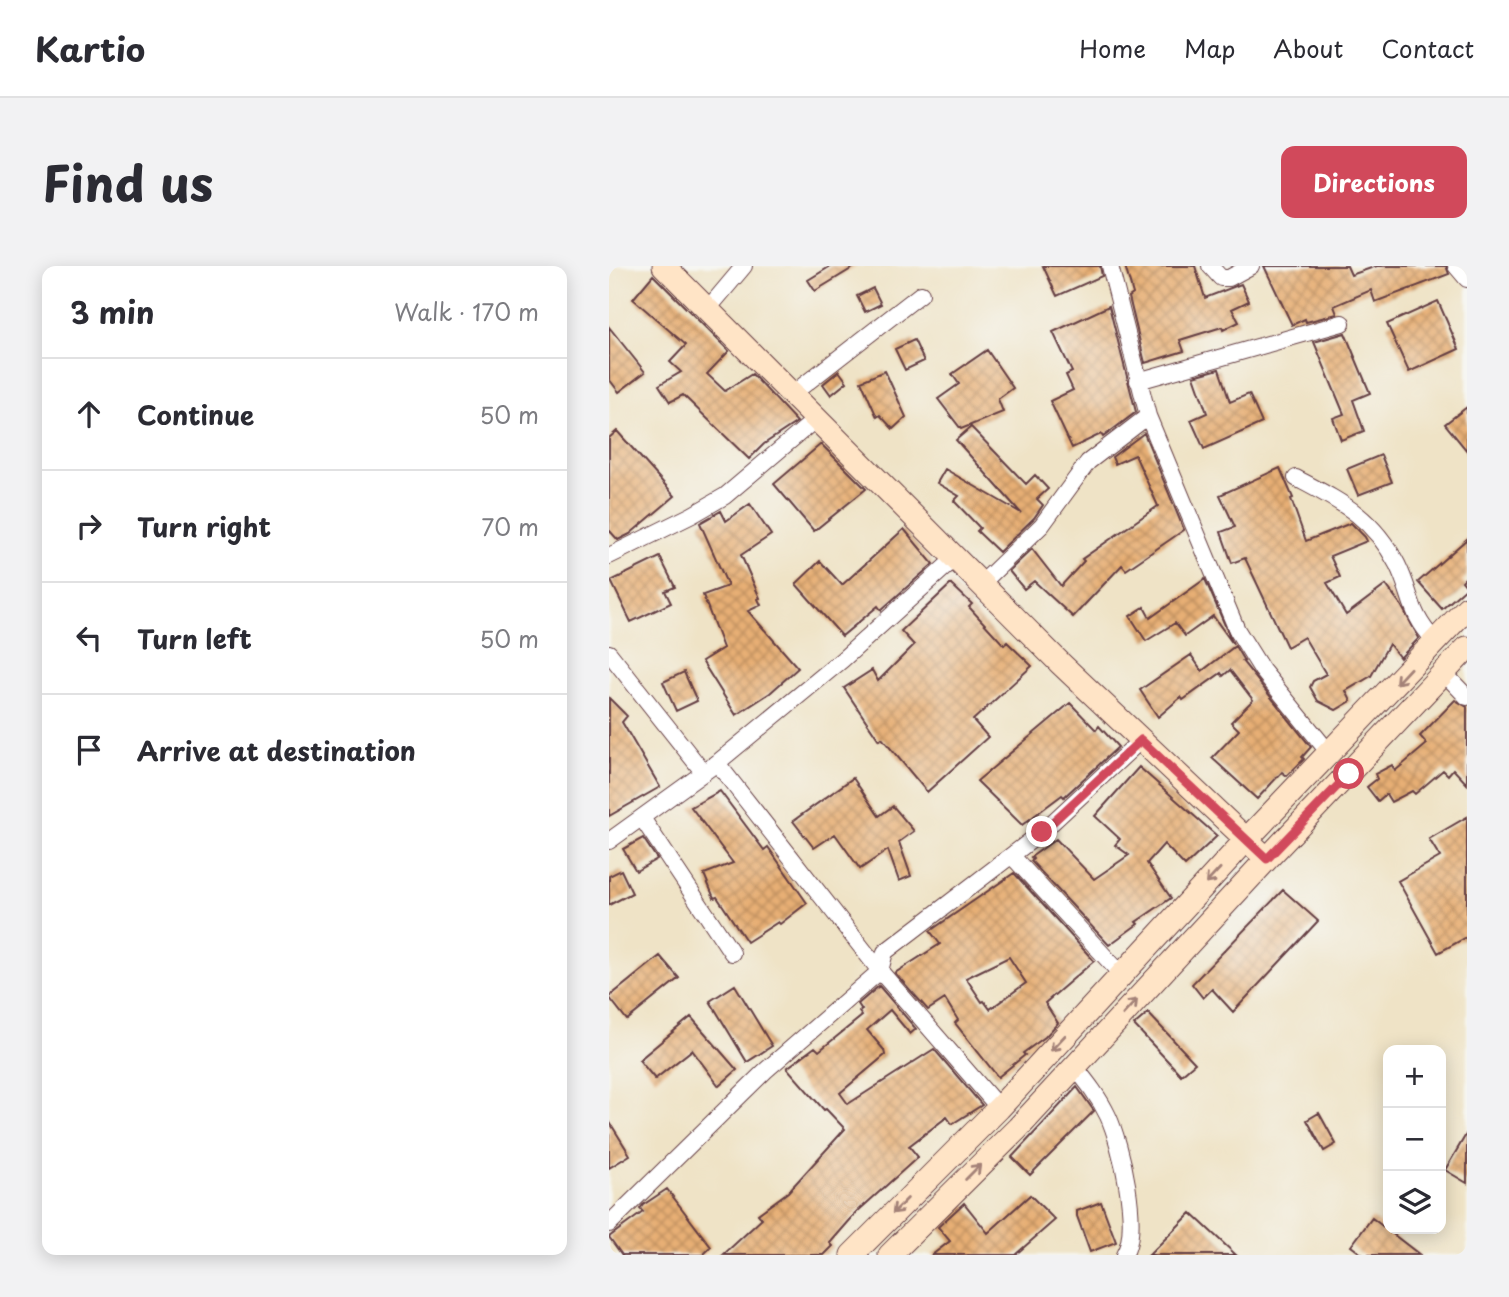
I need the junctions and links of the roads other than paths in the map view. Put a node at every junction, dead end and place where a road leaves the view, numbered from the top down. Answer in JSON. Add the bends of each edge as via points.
{"nodes":[{"id":1,"x":664,"y":266,"type":"edge"},
{"id":2,"x":744,"y":266,"type":"edge"},
{"id":3,"x":1110,"y":266,"type":"edge"},
{"id":4,"x":1210,"y":266,"type":"edge"},
{"id":5,"x":1251,"y":266,"type":"edge"},
{"id":6,"x":1456,"y":266,"type":"edge"},
{"id":7,"x":1467,"y":279,"type":"edge"},
{"id":8,"x":921,"y":293,"type":"dead end"},
{"id":9,"x":708,"y":310,"type":"junction"},
{"id":10,"x":1342,"y":323,"type":"dead end"},
{"id":11,"x":1138,"y":381,"type":"junction"},
{"id":12,"x":792,"y":395,"type":"junction"},
{"id":13,"x":1149,"y":416,"type":"junction"},
{"id":14,"x":816,"y":419,"type":"junction"},
{"id":15,"x":1296,"y":478,"type":"dead end"},
{"id":16,"x":609,"y":556,"type":"edge"},
{"id":17,"x":954,"y":559,"type":"junction"},
{"id":18,"x":980,"y":585,"type":"junction"},
{"id":19,"x":1467,"y":608,"type":"edge"},
{"id":20,"x":1436,"y":641,"type":"junction"},
{"id":21,"x":1467,"y":648,"type":"edge"},
{"id":22,"x":609,"y":653,"type":"edge"},
{"id":23,"x":1444,"y":673,"type":"junction"},
{"id":24,"x":1467,"y":697,"type":"edge"},
{"id":25,"x":1141,"y":740,"type":"junction"},
{"id":26,"x":1330,"y":754,"type":"junction"},
{"id":27,"x":710,"y":768,"type":"junction"},
{"id":28,"x":642,"y":818,"type":"junction"},
{"id":29,"x":609,"y":841,"type":"edge"},
{"id":30,"x":1246,"y":841,"type":"junction"},
{"id":31,"x":1012,"y":856,"type":"junction"},
{"id":32,"x":1267,"y":859,"type":"junction"},
{"id":33,"x":732,"y":953,"type":"dead end"},
{"id":34,"x":880,"y":971,"type":"junction"},
{"id":35,"x":1122,"y":975,"type":"junction"},
{"id":36,"x":1074,"y":1066,"type":"junction"},
{"id":37,"x":999,"y":1108,"type":"junction"},
{"id":38,"x":609,"y":1224,"type":"edge"},
{"id":39,"x":852,"y":1255,"type":"edge"},
{"id":40,"x":890,"y":1255,"type":"edge"},
{"id":41,"x":1124,"y":1255,"type":"edge"}],
"edges":[{"from":1,"to":9,"type":"main road"},
{"from":2,"to":9,"type":"street"},
{"from":3,"to":11,"type":"street"},
{"from":4,"to":5,"type":"street","via":[[1221,278],[1229,278]]},
{"from":6,"to":7,"type":"street"},
{"from":8,"to":12,"type":"street"},
{"from":9,"to":12,"type":"main road"},
{"from":10,"to":11,"type":"street"},
{"from":11,"to":13,"type":"street"},
{"from":12,"to":14,"type":"main road"},
{"from":13,"to":18,"type":"street","via":[[1088,462],[1042,525]]},
{"from":13,"to":26,"type":"street","via":[[1237,631],[1262,670]]},
{"from":14,"to":16,"type":"street","via":[[725,496]]},
{"from":14,"to":17,"type":"main road"},
{"from":15,"to":20,"type":"street","via":[[1364,519],[1397,565],[1421,626]]},
{"from":17,"to":18,"type":"main road"},
{"from":17,"to":27,"type":"street","via":[[842,660]]},
{"from":18,"to":25,"type":"main road"},
{"from":19,"to":20,"type":"main road"},
{"from":20,"to":26,"type":"main road","one_way":true},
{"from":21,"to":23,"type":"main road"},
{"from":22,"to":27,"type":"street"},
{"from":23,"to":24,"type":"street"},
{"from":23,"to":32,"type":"main road"},
{"from":25,"to":30,"type":"main road"},
{"from":25,"to":31,"type":"street"},
{"from":26,"to":30,"type":"main road"},
{"from":27,"to":28,"type":"street"},
{"from":27,"to":34,"type":"street"},
{"from":28,"to":29,"type":"street"},
{"from":28,"to":33,"type":"street"},
{"from":30,"to":32,"type":"main road"},
{"from":30,"to":35,"type":"main road","one_way":true},
{"from":31,"to":34,"type":"street","via":[[898,940],[885,952]]},
{"from":31,"to":35,"type":"street"},
{"from":36,"to":32,"type":"main road","one_way":true},
{"from":34,"to":37,"type":"street"},
{"from":34,"to":38,"type":"street","via":[[765,1071]]},
{"from":35,"to":37,"type":"main road","one_way":true},
{"from":40,"to":36,"type":"main road","one_way":true},
{"from":36,"to":41,"type":"street","via":[[1109,1118],[1122,1164],[1132,1235]]},
{"from":37,"to":39,"type":"main road","one_way":true}]}
